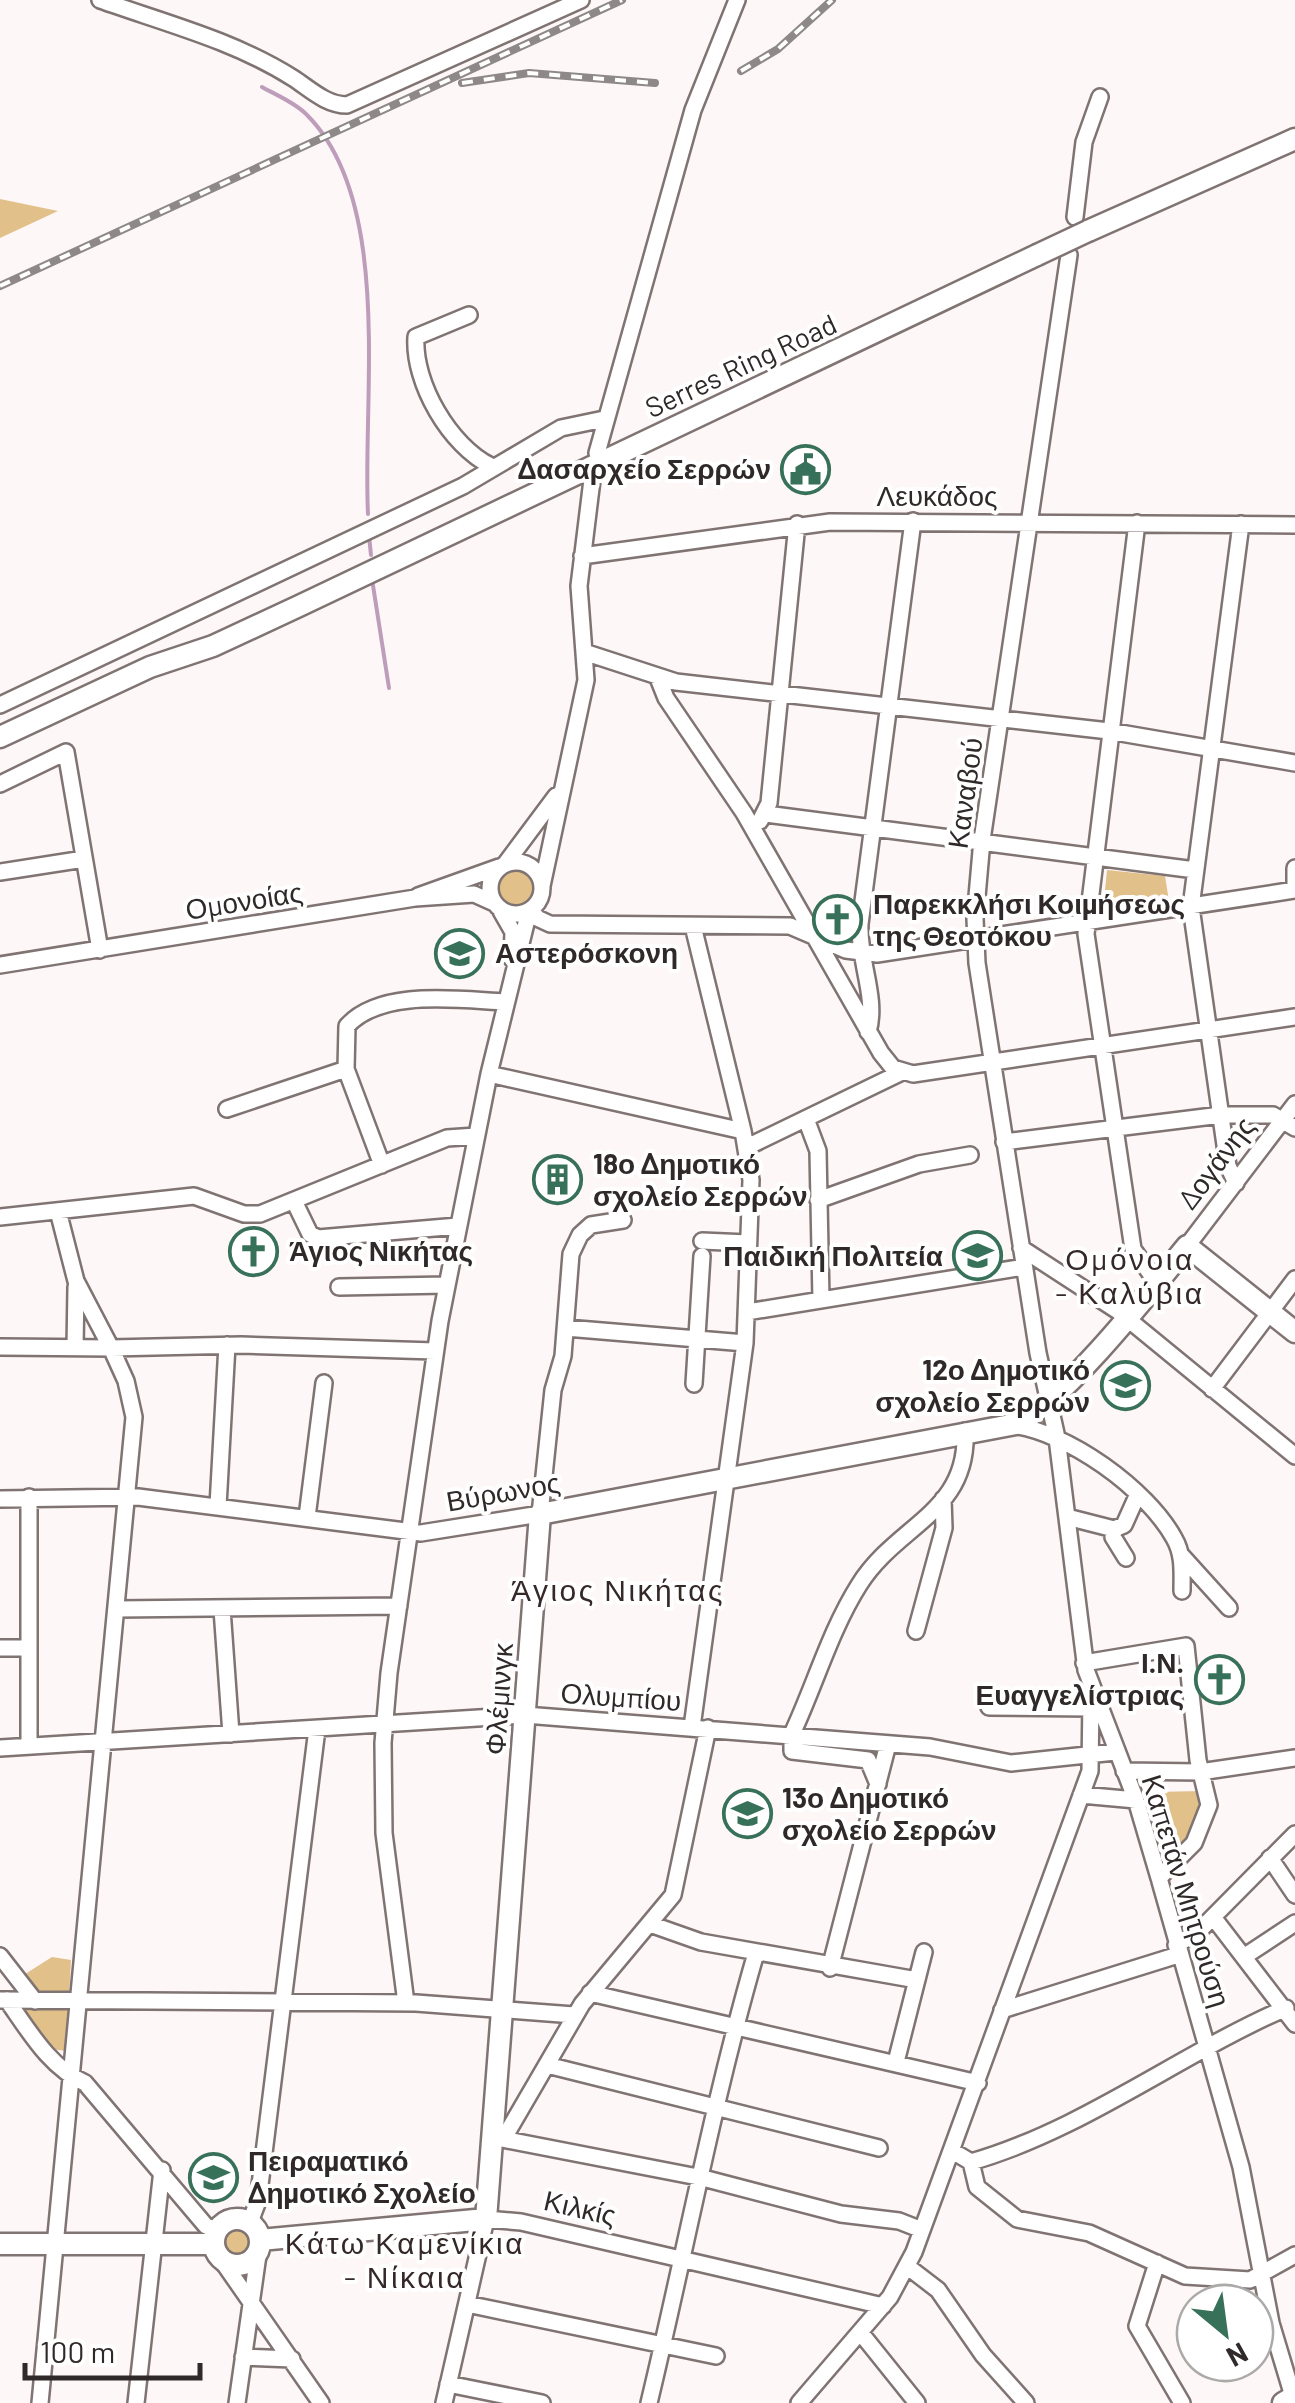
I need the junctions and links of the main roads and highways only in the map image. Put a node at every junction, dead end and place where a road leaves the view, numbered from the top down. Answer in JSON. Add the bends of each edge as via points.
{"nodes":[{"id":1,"x":1294,"y":140,"type":"edge"},
{"id":2,"x":213,"y":646,"type":"junction"},
{"id":3,"x":0,"y":737,"type":"edge"},
{"id":4,"x":0,"y":752,"type":"edge"},
{"id":5,"x":1295,"y":1332,"type":"edge"},
{"id":6,"x":1012,"y":1425,"type":"joint"},
{"id":7,"x":540,"y":1514,"type":"joint"},
{"id":8,"x":486,"y":2219,"type":"joint"},
{"id":9,"x":256,"y":2237,"type":"junction"},
{"id":10,"x":216,"y":2243,"type":"junction"},
{"id":11,"x":0,"y":2244,"type":"edge"},
{"id":12,"x":1295,"y":2398,"type":"edge"},
{"id":13,"x":1283,"y":2403,"type":"edge"}],
"edges":[{"from":1,"to":2,"type":"main road","name":"Serres Ring Road","bridge":true,"via":[[1082,224],[1037,255]]},
{"from":2,"to":3,"type":"main road","name":"Serres Ring Road","via":[[150,667]]},
{"from":2,"to":4,"type":"main road","name":"Serres Ring Road","via":[[156,680]]},
{"from":5,"to":6,"type":"main road","name":"Δογάνης","via":[[1187,1246],[1127,1318]]},
{"from":6,"to":7,"type":"main road","name":"Βύρωνος"},
{"from":7,"to":8,"type":"main road","name":"Φλέμινγκ","via":[[502,2006],[499,2138]]},
{"from":8,"to":9,"type":"main road","name":"Κιλκίς"},
{"from":9,"to":10,"type":"main road","via":[[231,2220]]},
{"from":9,"to":10,"type":"main road","via":[[242,2264],[228,2264]]},
{"from":10,"to":11,"type":"main road"},
{"from":12,"to":13,"type":"main road"}]}
